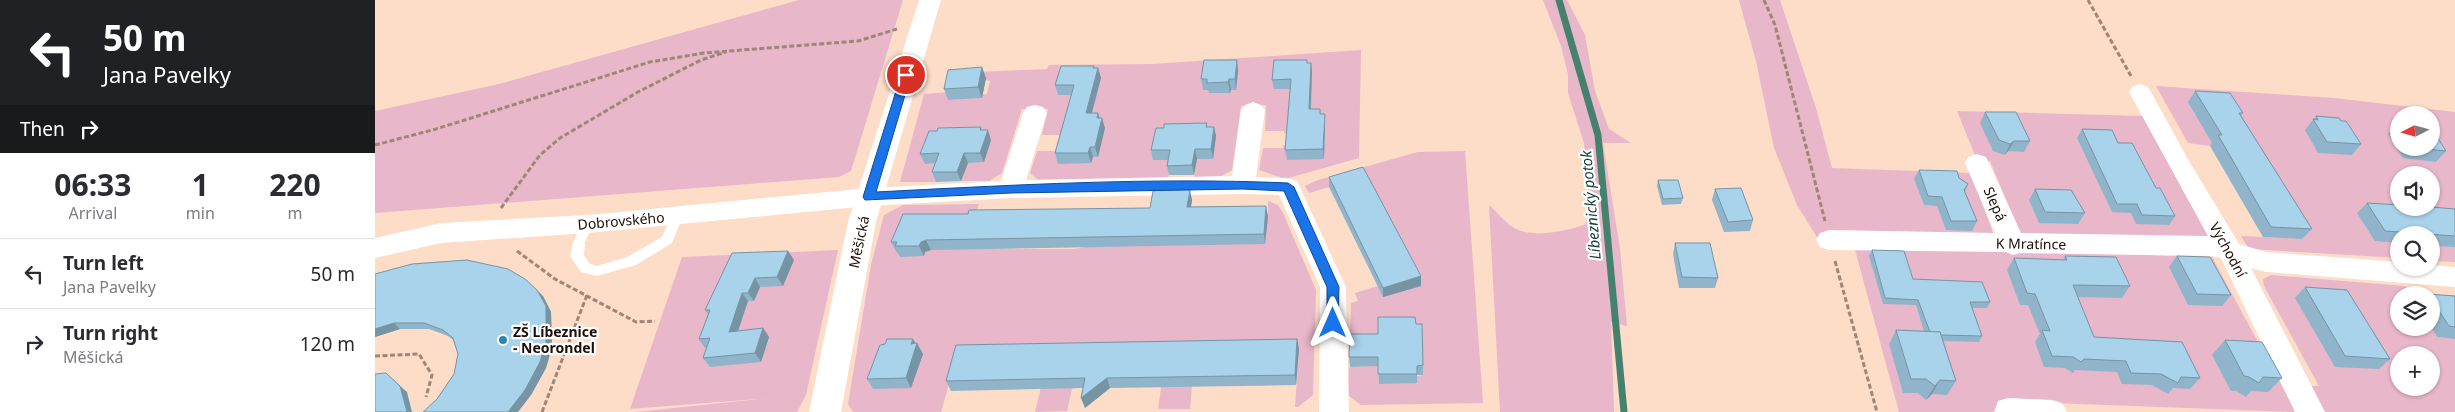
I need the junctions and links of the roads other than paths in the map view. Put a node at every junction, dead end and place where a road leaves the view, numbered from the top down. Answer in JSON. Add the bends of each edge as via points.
{"nodes":[{"id":1,"x":930,"y":0,"type":"edge"},
{"id":2,"x":2140,"y":92,"type":"road end"},
{"id":3,"x":1253,"y":110,"type":"dead end"},
{"id":4,"x":1035,"y":113,"type":"dead end"},
{"id":5,"x":1977,"y":164,"type":"dead end"},
{"id":6,"x":1243,"y":185,"type":"junction"},
{"id":7,"x":1011,"y":189,"type":"junction"},
{"id":8,"x":869,"y":197,"type":"junction"},
{"id":9,"x":677,"y":216,"type":"junction"},
{"id":10,"x":588,"y":224,"type":"junction"},
{"id":11,"x":1829,"y":240,"type":"road end"},
{"id":12,"x":2013,"y":244,"type":"junction"},
{"id":13,"x":375,"y":248,"type":"edge"},
{"id":14,"x":2231,"y":253,"type":"junction"},
{"id":15,"x":2455,"y":277,"type":"edge"},
{"id":16,"x":2008,"y":410,"type":"dead end"},
{"id":17,"x":825,"y":412,"type":"edge"},
{"id":18,"x":1334,"y":412,"type":"edge"},
{"id":19,"x":2053,"y":412,"type":"edge"},
{"id":20,"x":2310,"y":412,"type":"edge"}],
"edges":[{"from":1,"to":8,"type":"street","name":"Měšická"},
{"from":2,"to":14,"type":"street","name":"Východní"},
{"from":3,"to":6,"type":"street"},
{"from":4,"to":7,"type":"street"},
{"from":5,"to":12,"type":"street","name":"Slepá"},
{"from":6,"to":7,"type":"street","name":"Dobrovského"},
{"from":6,"to":18,"type":"street","name":"Dobrovského","via":[[1288,187],[1333,287]]},
{"from":7,"to":8,"type":"street","name":"Dobrovského"},
{"from":8,"to":9,"type":"street","name":"Dobrovského"},
{"from":8,"to":17,"type":"street","name":"Měšická"},
{"from":9,"to":10,"type":"street","name":"Dobrovského"},
{"from":9,"to":10,"type":"lane","via":[[667,240],[631,261],[597,271],[585,268],[577,256],[579,242]]},
{"from":10,"to":13,"type":"street","name":"Dobrovského","via":[[441,233]]},
{"from":11,"to":12,"type":"street","name":"K Mratínce"},
{"from":12,"to":14,"type":"street","name":"K Mratínce","via":[[2212,246]]},
{"from":14,"to":15,"type":"street","name":"K Mratínce","via":[[2266,262]]},
{"from":14,"to":20,"type":"street","name":"Východní"},
{"from":16,"to":19,"type":"street"}]}
